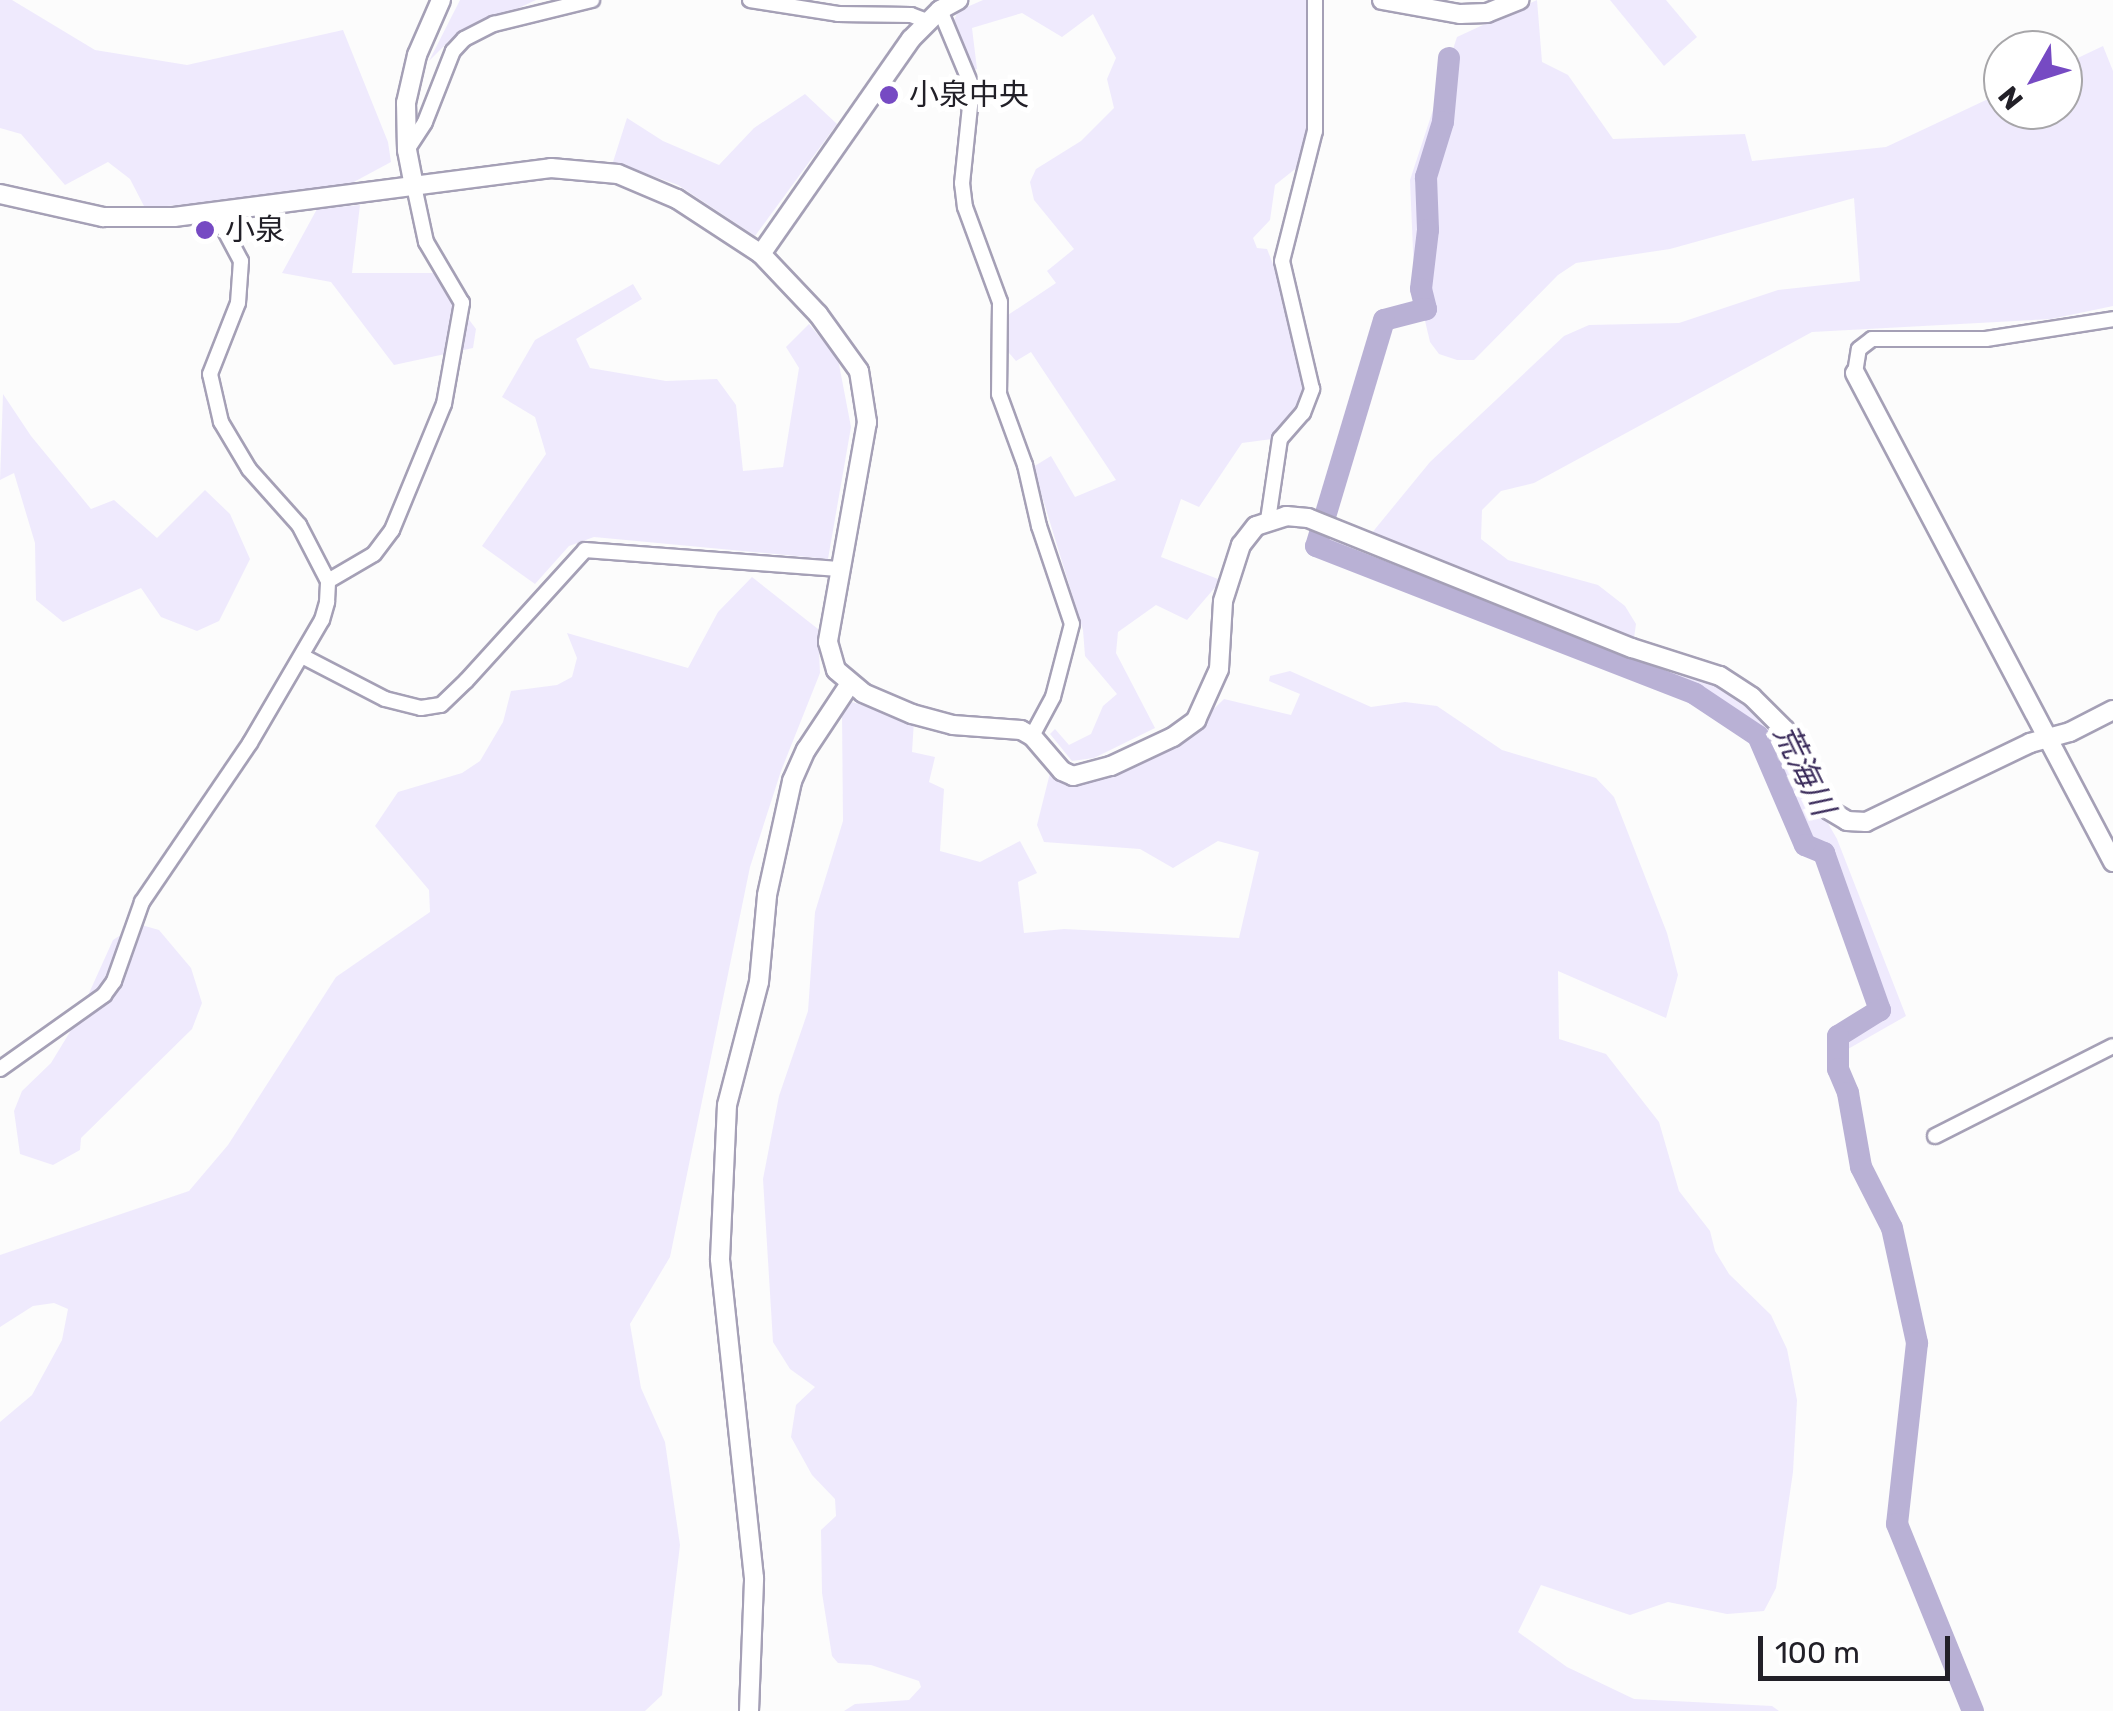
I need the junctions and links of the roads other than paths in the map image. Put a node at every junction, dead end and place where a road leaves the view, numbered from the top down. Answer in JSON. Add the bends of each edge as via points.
{"nodes":[{"id":1,"x":440,"y":0,"type":"edge"},
{"id":2,"x":592,"y":0,"type":"edge"},
{"id":3,"x":750,"y":0,"type":"edge"},
{"id":4,"x":958,"y":0,"type":"edge"},
{"id":5,"x":1315,"y":0,"type":"edge"},
{"id":6,"x":1520,"y":0,"type":"edge"},
{"id":7,"x":1392,"y":1,"type":"edge"},
{"id":8,"x":933,"y":16,"type":"junction"},
{"id":9,"x":407,"y":150,"type":"junction"},
{"id":10,"x":414,"y":186,"type":"junction"},
{"id":11,"x":0,"y":194,"type":"edge"},
{"id":12,"x":222,"y":212,"type":"junction"},
{"id":13,"x":761,"y":254,"type":"junction"},
{"id":14,"x":2113,"y":319,"type":"edge"},
{"id":15,"x":1856,"y":373,"type":"joint"},
{"id":16,"x":1268,"y":520,"type":"junction"},
{"id":17,"x":838,"y":569,"type":"junction"},
{"id":18,"x":328,"y":581,"type":"junction"},
{"id":19,"x":302,"y":656,"type":"junction"},
{"id":20,"x":849,"y":685,"type":"junction"},
{"id":21,"x":2113,"y":710,"type":"edge"},
{"id":22,"x":1032,"y":736,"type":"junction"},
{"id":23,"x":2049,"y":740,"type":"junction"},
{"id":24,"x":2113,"y":862,"type":"edge"},
{"id":25,"x":2113,"y":1046,"type":"edge"},
{"id":26,"x":0,"y":1069,"type":"edge"},
{"id":27,"x":1935,"y":1136,"type":"dead end"},
{"id":28,"x":750,"y":1711,"type":"edge"}],
"edges":[{"from":1,"to":9,"type":"street","via":[[409,84]]},
{"from":2,"to":9,"type":"street","via":[[494,24],[464,39]]},
{"from":3,"to":8,"type":"street","via":[[838,14]]},
{"from":4,"to":8,"type":"street"},
{"from":5,"to":16,"type":"street","via":[[1314,131],[1282,261],[1312,388],[1303,413],[1280,439]]},
{"from":6,"to":7,"type":"street","via":[[1487,13],[1460,14]]},
{"from":8,"to":13,"type":"street"},
{"from":8,"to":22,"type":"street","via":[[972,87],[962,183],[1000,302],[999,394],[1072,624],[1053,698]]},
{"from":9,"to":10,"type":"street"},
{"from":10,"to":12,"type":"street"},
{"from":10,"to":13,"type":"street","via":[[550,168],[618,174],[677,198]]},
{"from":10,"to":18,"type":"street","via":[[426,242],[462,303],[444,404],[392,530],[374,554]]},
{"from":11,"to":12,"type":"street","via":[[103,217]]},
{"from":12,"to":18,"type":"street","via":[[240,272],[238,303],[210,374],[221,422],[248,469],[299,525]]},
{"from":13,"to":17,"type":"street","via":[[818,314],[865,390],[867,422]]},
{"from":14,"to":15,"type":"street","via":[[1986,339],[1872,339],[1859,349]]},
{"from":15,"to":23,"type":"street"},
{"from":16,"to":22,"type":"street","via":[[1241,545],[1223,600],[1219,669],[1196,720],[1082,777],[1062,771]]},
{"from":16,"to":23,"type":"street","via":[[1308,518],[1632,648],[1720,676],[1786,730],[1829,810],[1847,821],[1866,822],[2030,743]]},
{"from":17,"to":19,"type":"street","via":[[586,550],[466,681],[441,704],[421,708],[385,699]]},
{"from":17,"to":20,"type":"street","via":[[830,658]]},
{"from":18,"to":19,"type":"street","via":[[322,620]]},
{"from":19,"to":26,"type":"street","via":[[142,902],[104,995]]},
{"from":20,"to":22,"type":"street","via":[[912,714]]},
{"from":20,"to":28,"type":"street","via":[[792,781],[767,896],[759,982],[727,1105],[720,1259],[754,1578]]},
{"from":21,"to":23,"type":"street"},
{"from":23,"to":24,"type":"street"},
{"from":25,"to":27,"type":"street"}]}
